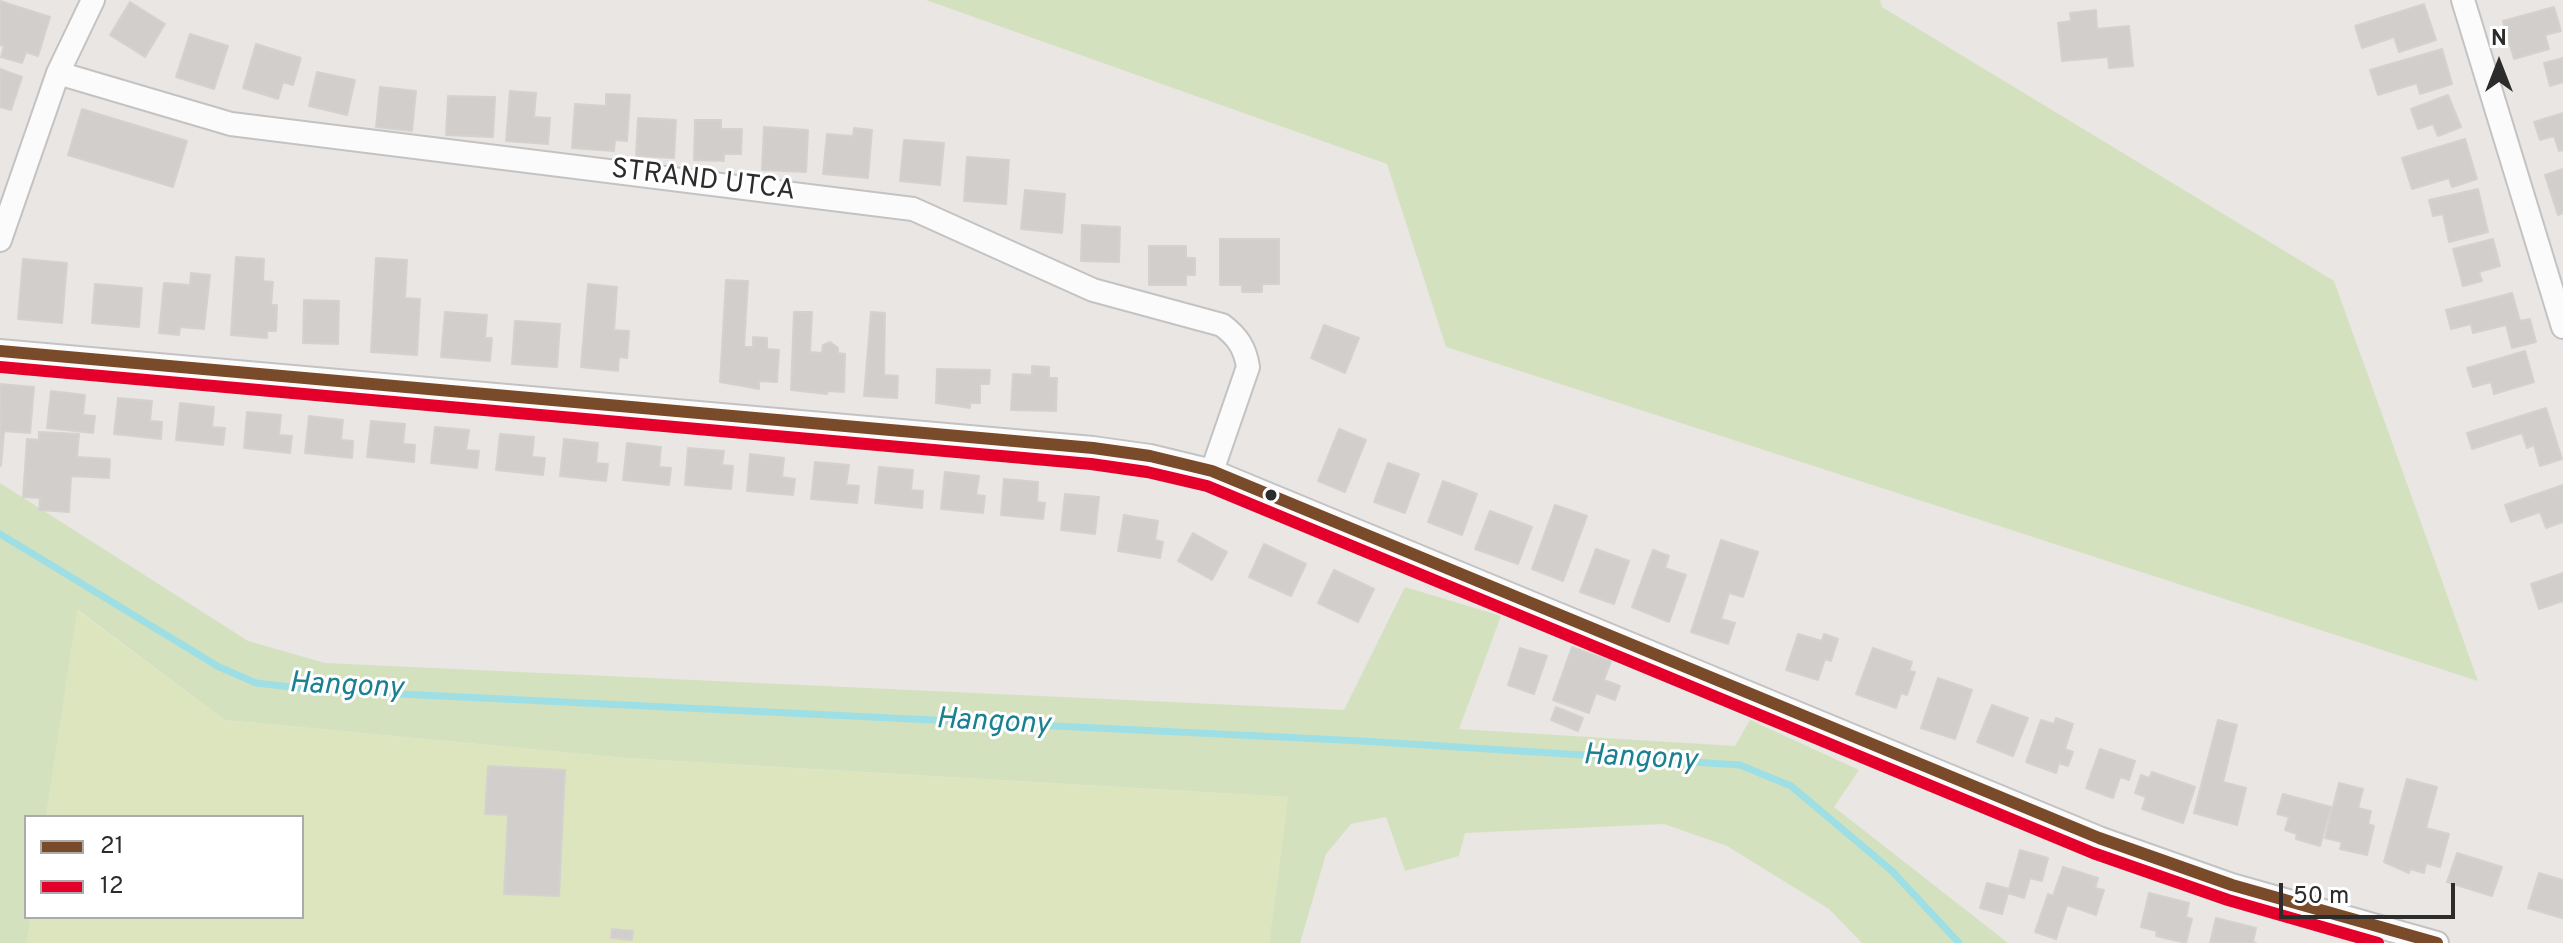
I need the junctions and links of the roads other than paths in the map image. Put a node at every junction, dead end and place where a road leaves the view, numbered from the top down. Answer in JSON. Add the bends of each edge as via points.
{"nodes":[{"id":1,"x":93,"y":0,"type":"edge"},
{"id":2,"x":2463,"y":0,"type":"edge"},
{"id":3,"x":58,"y":73,"type":"junction"},
{"id":4,"x":0,"y":240,"type":"edge"},
{"id":5,"x":2563,"y":327,"type":"edge"},
{"id":6,"x":0,"y":351,"type":"edge"},
{"id":7,"x":1212,"y":471,"type":"junction"},
{"id":8,"x":2437,"y":943,"type":"edge"}],
"edges":[{"from":1,"to":3,"type":"street"},
{"from":2,"to":5,"type":"street"},
{"from":3,"to":4,"type":"street"},
{"from":3,"to":7,"type":"street","name":"STRAND UTCA","via":[[231,124],[913,209],[1093,290],[1222,325],[1235,335],[1248,367]]},
{"from":6,"to":7,"type":"street","via":[[1093,448]]},
{"from":7,"to":8,"type":"street","via":[[2099,838],[2232,885]]}]}
